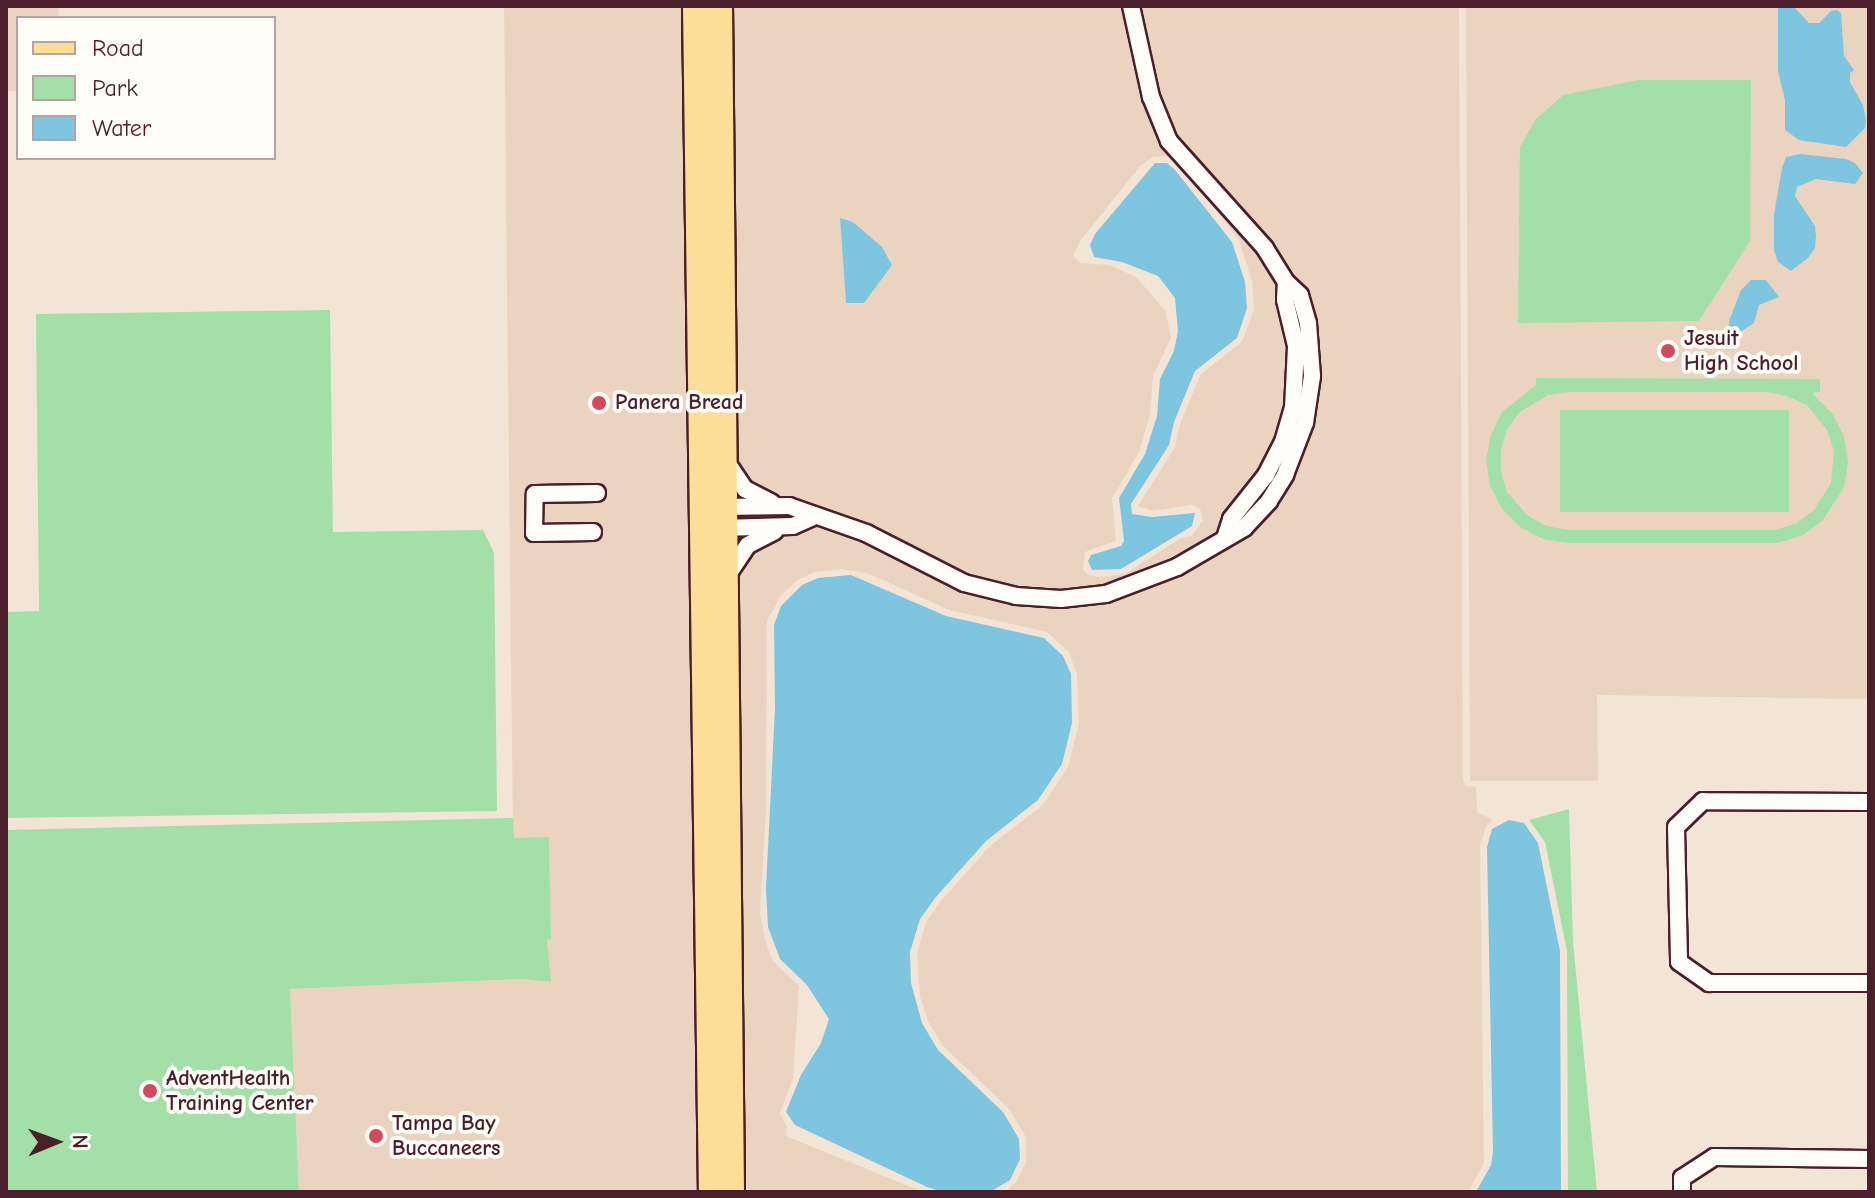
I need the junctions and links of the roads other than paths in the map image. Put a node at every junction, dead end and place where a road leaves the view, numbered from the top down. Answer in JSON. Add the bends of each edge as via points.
{"nodes":[{"id":1,"x":696,"y":6,"type":"edge"},
{"id":2,"x":719,"y":6,"type":"edge"},
{"id":3,"x":1131,"y":6,"type":"edge"},
{"id":4,"x":724,"y":458,"type":"junction"},
{"id":5,"x":597,"y":493,"type":"dead end"},
{"id":6,"x":785,"y":506,"type":"junction"},
{"id":7,"x":815,"y":516,"type":"junction"},
{"id":8,"x":717,"y":521,"type":"junction"},
{"id":9,"x":787,"y":527,"type":"junction"},
{"id":10,"x":593,"y":532,"type":"dead end"},
{"id":11,"x":726,"y":577,"type":"junction"},
{"id":12,"x":1869,"y":802,"type":"edge"},
{"id":13,"x":1869,"y":983,"type":"edge"},
{"id":14,"x":1869,"y":1159,"type":"edge"},
{"id":15,"x":712,"y":1192,"type":"edge"},
{"id":16,"x":731,"y":1192,"type":"edge"},
{"id":17,"x":1682,"y":1192,"type":"edge"}],
"edges":[{"from":1,"to":8,"type":"main road","via":[[701,491]]},
{"from":2,"to":4,"type":"main road"},
{"from":3,"to":7,"type":"street","via":[[1151,97],[1169,141],[1300,295],[1310,341],[1311,390],[1305,423],[1269,501],[1244,528],[1177,567],[1126,588],[1075,599],[999,593],[964,583],[866,533]]},
{"from":4,"to":6,"type":"street","via":[[745,489]]},
{"from":4,"to":8,"type":"main road"},
{"from":5,"to":10,"type":"street","via":[[535,494],[534,533]]},
{"from":6,"to":7,"type":"street"},
{"from":6,"to":8,"type":"street"},
{"from":7,"to":9,"type":"street"},
{"from":8,"to":9,"type":"street"},
{"from":8,"to":11,"type":"main road"},
{"from":8,"to":15,"type":"main road"},
{"from":9,"to":11,"type":"street","via":[[748,545]]},
{"from":11,"to":16,"type":"main road"},
{"from":12,"to":13,"type":"street","via":[[1703,801],[1676,827],[1679,962],[1709,983]]},
{"from":14,"to":17,"type":"street","via":[[1714,1157],[1682,1178]]}]}
